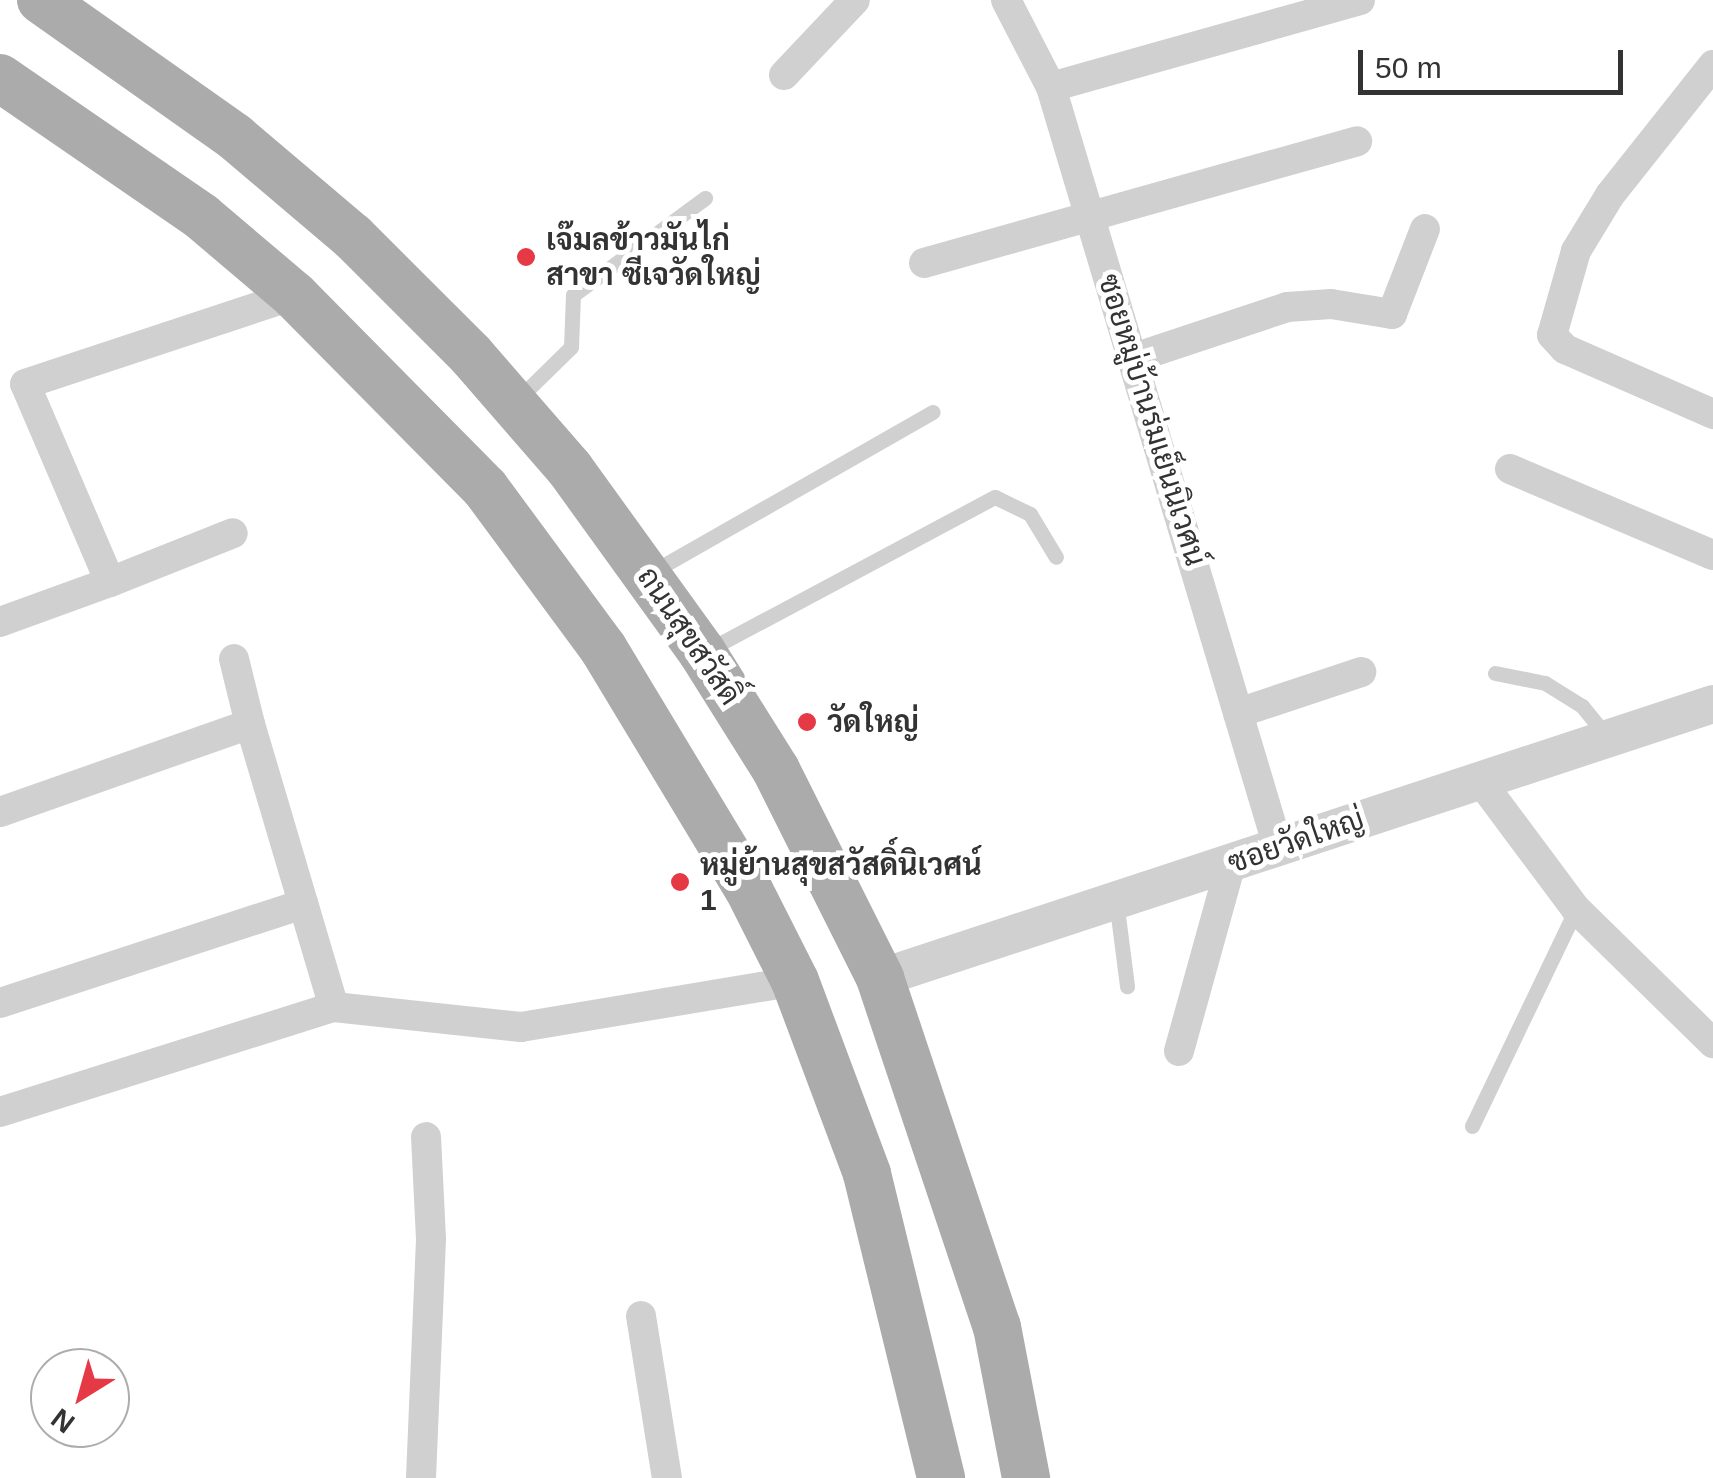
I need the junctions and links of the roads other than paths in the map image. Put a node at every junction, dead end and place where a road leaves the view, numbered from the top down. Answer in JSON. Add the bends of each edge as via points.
{"nodes":[{"id":1,"x":41,"y":0,"type":"edge"},
{"id":2,"x":855,"y":0,"type":"edge"},
{"id":3,"x":1006,"y":0,"type":"edge"},
{"id":4,"x":1360,"y":0,"type":"edge"},
{"id":5,"x":1713,"y":65,"type":"edge"},
{"id":6,"x":784,"y":75,"type":"dead end"},
{"id":7,"x":2,"y":85,"type":"edge"},
{"id":8,"x":1052,"y":87,"type":"junction"},
{"id":9,"x":1357,"y":142,"type":"dead end"},
{"id":10,"x":704,"y":198,"type":"dead end"},
{"id":11,"x":1091,"y":218,"type":"junction"},
{"id":12,"x":1425,"y":229,"type":"dead end"},
{"id":13,"x":924,"y":262,"type":"dead end"},
{"id":14,"x":294,"y":295,"type":"junction"},
{"id":15,"x":1134,"y":358,"type":"junction"},
{"id":16,"x":12,"y":388,"type":"edge"},
{"id":17,"x":513,"y":404,"type":"junction"},
{"id":18,"x":933,"y":412,"type":"dead end"},
{"id":19,"x":1713,"y":414,"type":"edge"},
{"id":20,"x":1510,"y":469,"type":"dead end"},
{"id":21,"x":233,"y":533,"type":"dead end"},
{"id":22,"x":1713,"y":555,"type":"edge"},
{"id":23,"x":1056,"y":556,"type":"dead end"},
{"id":24,"x":648,"y":574,"type":"junction"},
{"id":25,"x":110,"y":582,"type":"junction"},
{"id":26,"x":0,"y":622,"type":"edge"},
{"id":27,"x":702,"y":652,"type":"junction"},
{"id":28,"x":234,"y":658,"type":"dead end"},
{"id":29,"x":1361,"y":672,"type":"dead end"},
{"id":30,"x":1495,"y":673,"type":"dead end"},
{"id":31,"x":1713,"y":704,"type":"edge"},
{"id":32,"x":1238,"y":713,"type":"junction"},
{"id":33,"x":250,"y":724,"type":"junction"},
{"id":34,"x":1607,"y":738,"type":"junction"},
{"id":35,"x":1478,"y":778,"type":"junction"},
{"id":36,"x":0,"y":812,"type":"edge"},
{"id":37,"x":1278,"y":848,"type":"junction"},
{"id":38,"x":1231,"y":863,"type":"junction"},
{"id":39,"x":1116,"y":900,"type":"junction"},
{"id":40,"x":303,"y":904,"type":"junction"},
{"id":41,"x":1576,"y":909,"type":"junction"},
{"id":42,"x":880,"y":978,"type":"junction"},
{"id":43,"x":795,"y":981,"type":"junction"},
{"id":44,"x":1127,"y":986,"type":"dead end"},
{"id":45,"x":0,"y":1003,"type":"edge"},
{"id":46,"x":334,"y":1006,"type":"junction"},
{"id":47,"x":1713,"y":1043,"type":"edge"},
{"id":48,"x":1179,"y":1051,"type":"dead end"},
{"id":49,"x":0,"y":1112,"type":"edge"},
{"id":50,"x":1472,"y":1126,"type":"dead end"},
{"id":51,"x":426,"y":1137,"type":"dead end"},
{"id":52,"x":641,"y":1316,"type":"dead end"},
{"id":53,"x":421,"y":1478,"type":"edge"},
{"id":54,"x":667,"y":1478,"type":"edge"},
{"id":55,"x":941,"y":1478,"type":"edge"},
{"id":56,"x":1026,"y":1478,"type":"edge"}],
"edges":[{"from":1,"to":17,"type":"main road","name":"ถนนสุขสวัสดิ์","via":[[219,126],[353,237]]},
{"from":2,"to":6,"type":"street"},
{"from":3,"to":8,"type":"street","name":"ซอยหมู่บ้านร่มเย็นนิเวศน์"},
{"from":4,"to":8,"type":"street"},
{"from":5,"to":19,"type":"street","via":[[1610,194],[1576,251],[1552,336],[1565,349]]},
{"from":7,"to":14,"type":"main road","via":[[202,216]]},
{"from":8,"to":11,"type":"street","name":"ซอยหมู่บ้านร่มเย็นนิเวศน์"},
{"from":9,"to":11,"type":"street"},
{"from":10,"to":17,"type":"lane","via":[[574,295],[570,346]]},
{"from":11,"to":13,"type":"street"},
{"from":11,"to":15,"type":"street","name":"ซอยหมู่บ้านร่มเย็นนิเวศน์"},
{"from":12,"to":15,"type":"street","via":[[1392,314],[1331,304],[1287,307]]},
{"from":14,"to":16,"type":"street"},
{"from":14,"to":43,"type":"main road","via":[[484,488],[602,648],[748,888]]},
{"from":15,"to":32,"type":"street","name":"ซอยหมู่บ้านร่มเย็นนิเวศน์"},
{"from":16,"to":25,"type":"street"},
{"from":17,"to":24,"type":"main road","name":"ถนนสุขสวัสดิ์"},
{"from":18,"to":24,"type":"lane"},
{"from":20,"to":22,"type":"street"},
{"from":21,"to":25,"type":"street"},
{"from":23,"to":27,"type":"lane","via":[[1030,514],[996,496]]},
{"from":24,"to":27,"type":"main road","name":"ถนนสุขสวัสดิ์"},
{"from":25,"to":26,"type":"street"},
{"from":27,"to":42,"type":"main road","name":"ถนนสุขสวัสดิ์","via":[[776,770]]},
{"from":28,"to":33,"type":"street"},
{"from":29,"to":32,"type":"street"},
{"from":30,"to":34,"type":"lane","via":[[1545,683],[1582,706]]},
{"from":31,"to":34,"type":"street","name":"ซอยวัดใหญ่"},
{"from":32,"to":37,"type":"street","name":"ซอยหมู่บ้านร่มเย็นนิเวศน์"},
{"from":33,"to":36,"type":"street"},
{"from":33,"to":40,"type":"street"},
{"from":34,"to":35,"type":"street","name":"ซอยวัดใหญ่"},
{"from":35,"to":37,"type":"street","name":"ซอยวัดใหญ่"},
{"from":35,"to":41,"type":"street"},
{"from":37,"to":38,"type":"street","name":"ซอยวัดใหญ่"},
{"from":38,"to":39,"type":"street","name":"ซอยวัดใหญ่"},
{"from":38,"to":48,"type":"street"},
{"from":39,"to":42,"type":"street","name":"ซอยวัดใหญ่"},
{"from":39,"to":44,"type":"lane"},
{"from":40,"to":45,"type":"street"},
{"from":40,"to":46,"type":"street"},
{"from":41,"to":47,"type":"street"},
{"from":41,"to":50,"type":"lane"},
{"from":42,"to":56,"type":"main road","name":"ถนนสุขสวัสดิ์","via":[[998,1326]]},
{"from":43,"to":46,"type":"street","via":[[522,1026]]},
{"from":43,"to":55,"type":"main road","via":[[868,1174]]},
{"from":46,"to":49,"type":"street"},
{"from":51,"to":53,"type":"street","via":[[431,1240]]},
{"from":52,"to":54,"type":"street"}]}
